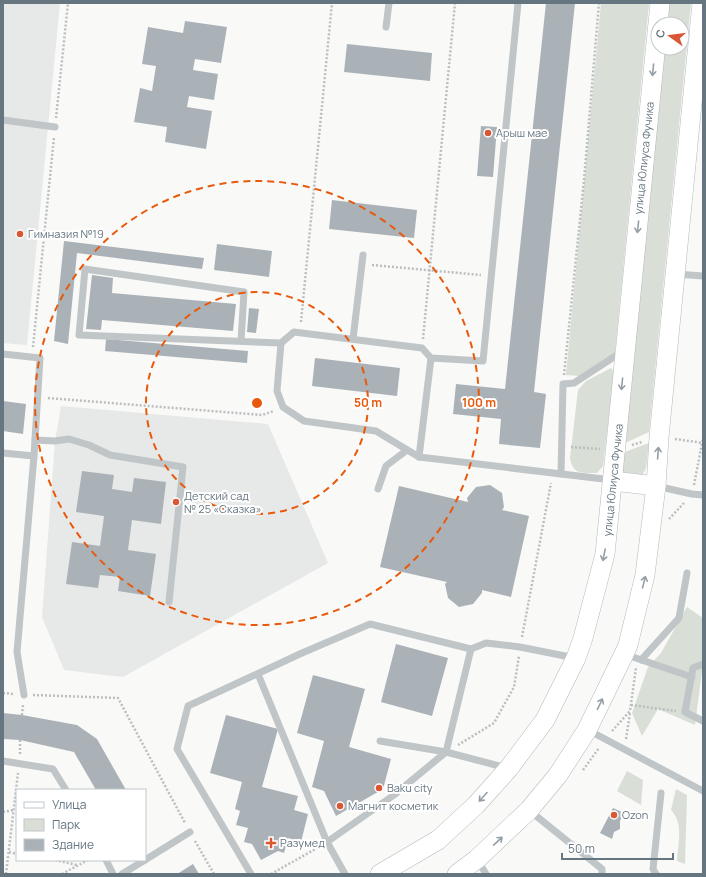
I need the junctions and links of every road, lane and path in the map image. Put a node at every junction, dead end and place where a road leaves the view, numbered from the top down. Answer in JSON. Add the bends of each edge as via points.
{"nodes":[{"id":1,"x":68,"y":3,"type":"edge"},
{"id":2,"x":332,"y":3,"type":"edge"},
{"id":3,"x":389,"y":3,"type":"edge"},
{"id":4,"x":455,"y":3,"type":"edge"},
{"id":5,"x":518,"y":3,"type":"edge"},
{"id":6,"x":660,"y":3,"type":"edge"},
{"id":7,"x":702,"y":3,"type":"edge"},
{"id":8,"x":386,"y":27,"type":"dead end"},
{"id":9,"x":3,"y":120,"type":"edge"},
{"id":10,"x":55,"y":127,"type":"junction"},
{"id":11,"x":363,"y":255,"type":"dead end"},
{"id":12,"x":362,"y":264,"type":"junction"},
{"id":13,"x":430,"y":270,"type":"junction"},
{"id":14,"x":676,"y":274,"type":"junction"},
{"id":15,"x":491,"y":276,"type":"junction"},
{"id":16,"x":703,"y":276,"type":"edge"},
{"id":17,"x":300,"y":332,"type":"junction"},
{"id":18,"x":353,"y":339,"type":"junction"},
{"id":19,"x":241,"y":341,"type":"junction"},
{"id":20,"x":281,"y":343,"type":"junction"},
{"id":21,"x":422,"y":348,"type":"junction"},
{"id":22,"x":626,"y":349,"type":"junction"},
{"id":23,"x":3,"y":354,"type":"edge"},
{"id":24,"x":32,"y":357,"type":"junction"},
{"id":25,"x":431,"y":358,"type":"junction"},
{"id":26,"x":38,"y":397,"type":"junction"},
{"id":27,"x":283,"y":407,"type":"junction"},
{"id":28,"x":35,"y":440,"type":"junction"},
{"id":29,"x":408,"y":450,"type":"junction"},
{"id":30,"x":3,"y":453,"type":"edge"},
{"id":31,"x":34,"y":456,"type":"junction"},
{"id":32,"x":419,"y":457,"type":"junction"},
{"id":33,"x":561,"y":474,"type":"junction"},
{"id":34,"x":613,"y":481,"type":"junction"},
{"id":35,"x":656,"y":486,"type":"junction"},
{"id":36,"x":378,"y":489,"type":"dead end"},
{"id":37,"x":703,"y":495,"type":"edge"},
{"id":38,"x":687,"y":573,"type":"dead end"},
{"id":39,"x":168,"y":602,"type":"dead end"},
{"id":40,"x":470,"y":650,"type":"junction"},
{"id":41,"x":633,"y":657,"type":"junction"},
{"id":42,"x":576,"y":658,"type":"junction"},
{"id":43,"x":703,"y":664,"type":"edge"},
{"id":44,"x":258,"y":674,"type":"junction"},
{"id":45,"x":692,"y":677,"type":"junction"},
{"id":46,"x":3,"y":693,"type":"edge"},
{"id":47,"x":24,"y":695,"type":"junction"},
{"id":48,"x":631,"y":705,"type":"dead end"},
{"id":49,"x":685,"y":712,"type":"junction"},
{"id":50,"x":703,"y":721,"type":"edge"},
{"id":51,"x":587,"y":730,"type":"junction"},
{"id":52,"x":380,"y":740,"type":"dead end"},
{"id":53,"x":446,"y":752,"type":"junction"},
{"id":54,"x":3,"y":761,"type":"edge"},
{"id":55,"x":20,"y":763,"type":"junction"},
{"id":56,"x":509,"y":768,"type":"junction"},
{"id":57,"x":17,"y":789,"type":"edge"},
{"id":58,"x":65,"y":789,"type":"edge"},
{"id":59,"x":703,"y":791,"type":"edge"},
{"id":60,"x":661,"y":794,"type":"dead end"},
{"id":61,"x":16,"y":800,"type":"edge"},
{"id":62,"x":14,"y":810,"type":"junction"},
{"id":63,"x":529,"y":810,"type":"junction"},
{"id":64,"x":3,"y":812,"type":"edge"},
{"id":65,"x":190,"y":832,"type":"junction"},
{"id":66,"x":326,"y":842,"type":"junction"},
{"id":67,"x":9,"y":852,"type":"junction"},
{"id":68,"x":16,"y":854,"type":"edge"},
{"id":69,"x":146,"y":859,"type":"edge"},
{"id":70,"x":59,"y":861,"type":"edge"},
{"id":71,"x":86,"y":861,"type":"edge"},
{"id":72,"x":106,"y":861,"type":"edge"},
{"id":73,"x":143,"y":861,"type":"edge"},
{"id":74,"x":77,"y":865,"type":"junction"},
{"id":75,"x":482,"y":867,"type":"edge"},
{"id":76,"x":6,"y":874,"type":"edge"},
{"id":77,"x":62,"y":874,"type":"edge"},
{"id":78,"x":113,"y":874,"type":"edge"},
{"id":79,"x":122,"y":874,"type":"edge"},
{"id":80,"x":214,"y":874,"type":"edge"},
{"id":81,"x":250,"y":874,"type":"edge"},
{"id":82,"x":271,"y":874,"type":"edge"},
{"id":83,"x":345,"y":874,"type":"edge"},
{"id":84,"x":380,"y":874,"type":"edge"},
{"id":85,"x":457,"y":874,"type":"edge"},
{"id":86,"x":602,"y":874,"type":"edge"},
{"id":87,"x":656,"y":874,"type":"edge"}],
"edges":[{"from":1,"to":10,"type":"path"},
{"from":2,"to":17,"type":"path"},
{"from":3,"to":8,"type":"lane"},
{"from":4,"to":13,"type":"path"},
{"from":5,"to":15,"type":"lane"},
{"from":6,"to":22,"type":"main road","name":"улица Юлиуса Фучика","one_way":true},
{"from":7,"to":14,"type":"main road"},
{"from":9,"to":10,"type":"lane"},
{"from":10,"to":24,"type":"path"},
{"from":11,"to":12,"type":"lane"},
{"from":12,"to":13,"type":"path"},
{"from":12,"to":18,"type":"lane"},
{"from":13,"to":15,"type":"path"},
{"from":13,"to":21,"type":"path"},
{"from":14,"to":16,"type":"lane"},
{"from":35,"to":14,"type":"main road","one_way":true},
{"from":15,"to":25,"type":"lane","via":[[483,361]]},
{"from":17,"to":18,"type":"lane"},
{"from":17,"to":20,"type":"lane","via":[[294,332]]},
{"from":18,"to":21,"type":"lane"},
{"from":19,"to":19,"type":"lane","via":[[244,292],[85,269],[79,335]]},
{"from":19,"to":20,"type":"lane"},
{"from":20,"to":27,"type":"lane","via":[[277,391]]},
{"from":21,"to":25,"type":"lane"},
{"from":22,"to":33,"type":"lane","via":[[574,383],[563,384]]},
{"from":22,"to":34,"type":"main road","name":"улица Юлиуса Фучика","one_way":true},
{"from":23,"to":24,"type":"lane"},
{"from":24,"to":26,"type":"lane","via":[[40,358]]},
{"from":25,"to":32,"type":"lane"},
{"from":26,"to":27,"type":"path","via":[[262,415]]},
{"from":26,"to":28,"type":"lane"},
{"from":27,"to":29,"type":"lane","via":[[304,421],[376,431]]},
{"from":28,"to":31,"type":"lane"},
{"from":28,"to":39,"type":"lane","via":[[69,439],[110,455],[183,467]]},
{"from":29,"to":32,"type":"lane"},
{"from":29,"to":36,"type":"lane","via":[[386,466]]},
{"from":30,"to":31,"type":"lane"},
{"from":31,"to":47,"type":"lane","via":[[17,652]]},
{"from":32,"to":33,"type":"lane"},
{"from":33,"to":34,"type":"lane"},
{"from":34,"to":35,"type":"main road"},
{"from":34,"to":42,"type":"main road","name":"улица Юлиуса Фучика","one_way":true,"via":[[605,554]]},
{"from":35,"to":37,"type":"lane"},
{"from":41,"to":35,"type":"main road","one_way":true,"via":[[628,645],[645,575]]},
{"from":38,"to":41,"type":"lane","via":[[679,618]]},
{"from":40,"to":42,"type":"lane","via":[[486,643],[520,646]]},
{"from":40,"to":44,"type":"lane","via":[[370,624]]},
{"from":40,"to":53,"type":"lane"},
{"from":41,"to":45,"type":"lane"},
{"from":51,"to":41,"type":"main road","one_way":true},
{"from":42,"to":56,"type":"main road","name":"улица Юлиуса Фучика","via":[[545,720]]},
{"from":43,"to":45,"type":"lane","via":[[693,668]]},
{"from":44,"to":66,"type":"lane"},
{"from":44,"to":81,"type":"lane","via":[[188,706],[177,749]]},
{"from":45,"to":49,"type":"lane"},
{"from":46,"to":47,"type":"path"},
{"from":47,"to":65,"type":"path","via":[[118,698]]},
{"from":48,"to":49,"type":"path"},
{"from":49,"to":50,"type":"lane"},
{"from":51,"to":59,"type":"lane"},
{"from":51,"to":63,"type":"main road","via":[[558,774]]},
{"from":52,"to":53,"type":"lane"},
{"from":53,"to":56,"type":"lane"},
{"from":53,"to":66,"type":"lane","via":[[394,795]]},
{"from":54,"to":55,"type":"lane"},
{"from":55,"to":57,"type":"path"},
{"from":55,"to":58,"type":"lane","via":[[53,769]]},
{"from":56,"to":84,"type":"main road","name":"улица Юлиуса Фучика","one_way":true,"via":[[476,805],[438,840]]},
{"from":60,"to":87,"type":"lane","via":[[653,869]]},
{"from":61,"to":62,"type":"path"},
{"from":62,"to":64,"type":"path"},
{"from":62,"to":67,"type":"path"},
{"from":75,"to":63,"type":"main road","one_way":true},
{"from":63,"to":86,"type":"lane","via":[[602,869]]},
{"from":65,"to":69,"type":"lane"},
{"from":65,"to":80,"type":"path"},
{"from":66,"to":82,"type":"path"},
{"from":66,"to":83,"type":"lane"},
{"from":67,"to":68,"type":"path"},
{"from":67,"to":76,"type":"path"},
{"from":70,"to":74,"type":"path"},
{"from":71,"to":74,"type":"path"},
{"from":72,"to":78,"type":"lane"},
{"from":73,"to":79,"type":"lane"},
{"from":74,"to":77,"type":"path"},
{"from":75,"to":85,"type":"main road"}]}
